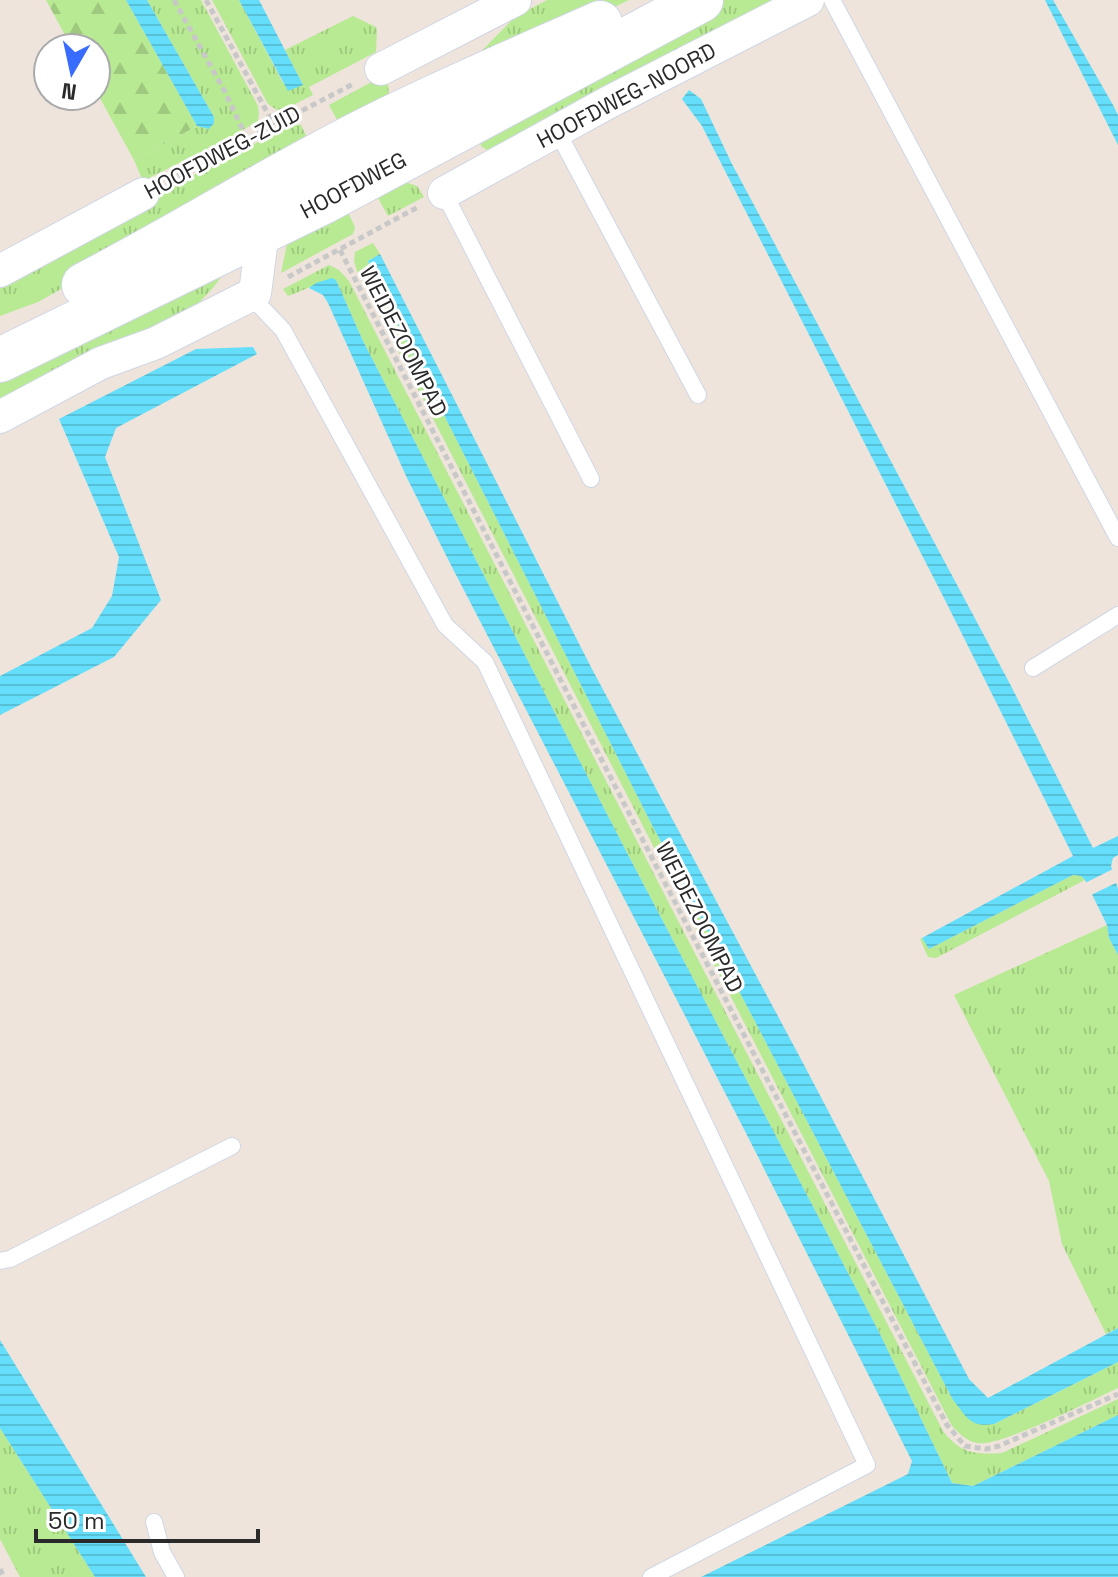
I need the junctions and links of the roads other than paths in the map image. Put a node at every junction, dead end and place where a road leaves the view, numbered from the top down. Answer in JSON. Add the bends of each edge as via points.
{"nodes":[{"id":1,"x":649,"y":0,"type":"edge"},
{"id":2,"x":701,"y":0,"type":"edge"},
{"id":3,"x":808,"y":0,"type":"edge"},
{"id":4,"x":832,"y":0,"type":"edge"},
{"id":5,"x":499,"y":4,"type":"edge"},
{"id":6,"x":445,"y":36,"type":"junction"},
{"id":7,"x":381,"y":69,"type":"road end"},
{"id":8,"x":406,"y":111,"type":"junction"},
{"id":9,"x":471,"y":122,"type":"junction"},
{"id":10,"x":557,"y":131,"type":"junction"},
{"id":11,"x":392,"y":164,"type":"junction"},
{"id":12,"x":444,"y":193,"type":"junction"},
{"id":13,"x":143,"y":194,"type":"road end"},
{"id":14,"x":263,"y":231,"type":"junction"},
{"id":15,"x":0,"y":271,"type":"edge"},
{"id":16,"x":255,"y":293,"type":"junction"},
{"id":17,"x":0,"y":327,"type":"edge"},
{"id":18,"x":0,"y":360,"type":"edge"},
{"id":19,"x":698,"y":395,"type":"dead end"},
{"id":20,"x":0,"y":417,"type":"edge"},
{"id":21,"x":591,"y":479,"type":"dead end"},
{"id":22,"x":1118,"y":538,"type":"edge"},
{"id":23,"x":1118,"y":615,"type":"edge"},
{"id":24,"x":1033,"y":668,"type":"dead end"},
{"id":25,"x":232,"y":1146,"type":"dead end"},
{"id":26,"x":0,"y":1261,"type":"edge"},
{"id":27,"x":154,"y":1522,"type":"dead end"},
{"id":28,"x":176,"y":1577,"type":"edge"},
{"id":29,"x":651,"y":1577,"type":"edge"}],
"edges":[{"from":1,"to":8,"type":"main road","name":"HOOFDWEG"},
{"from":2,"to":9,"type":"main road","name":"HOOFDWEG"},
{"from":3,"to":10,"type":"street","name":"HOOFDWEG-NOORD"},
{"from":4,"to":22,"type":"lane"},
{"from":5,"to":6,"type":"street"},
{"from":6,"to":7,"type":"street"},
{"from":6,"to":8,"type":"street"},
{"from":8,"to":17,"type":"main road","name":"HOOFDWEG"},
{"from":9,"to":11,"type":"main road","name":"HOOFDWEG"},
{"from":9,"to":12,"type":"street"},
{"from":10,"to":12,"type":"street","name":"HOOFDWEG-NOORD"},
{"from":10,"to":19,"type":"lane"},
{"from":11,"to":12,"type":"street","via":[[425,174]]},
{"from":11,"to":14,"type":"main road","name":"HOOFDWEG"},
{"from":12,"to":21,"type":"lane"},
{"from":13,"to":15,"type":"street","name":"HOOFDWEG-ZUID"},
{"from":14,"to":16,"type":"street"},
{"from":14,"to":18,"type":"main road","name":"HOOFDWEG"},
{"from":16,"to":20,"type":"street","via":[[156,343],[101,363]]},
{"from":16,"to":29,"type":"lane","via":[[259,305],[283,330],[445,625],[485,662],[867,1465]]},
{"from":23,"to":24,"type":"lane"},
{"from":25,"to":26,"type":"lane"},
{"from":27,"to":28,"type":"lane"}]}
